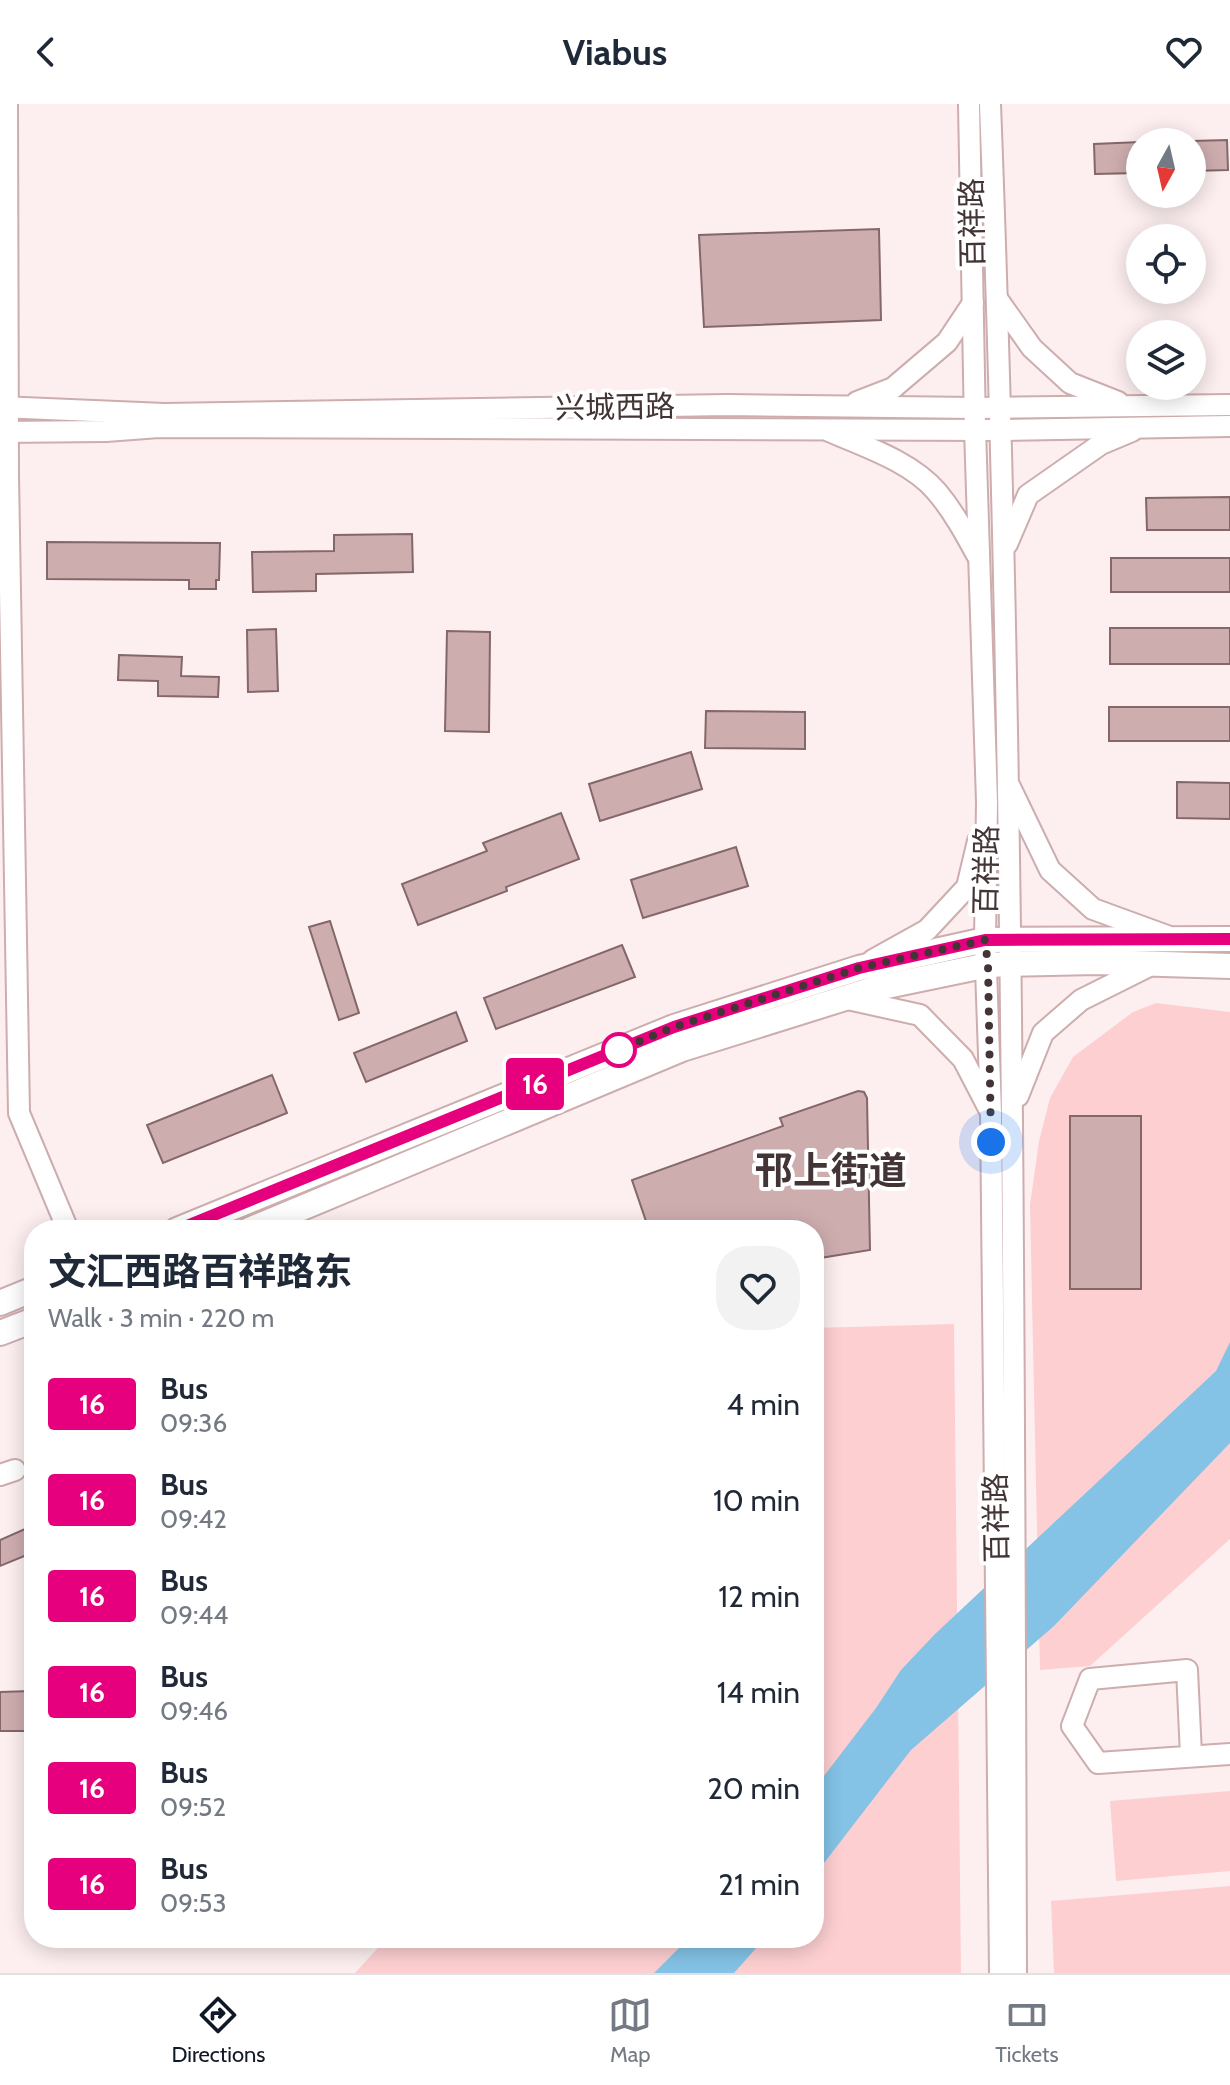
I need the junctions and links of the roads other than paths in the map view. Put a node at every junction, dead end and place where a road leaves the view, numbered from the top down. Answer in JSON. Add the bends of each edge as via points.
{"nodes":[{"id":1,"x":7,"y":104,"type":"edge"},
{"id":2,"x":969,"y":104,"type":"edge"},
{"id":3,"x":990,"y":104,"type":"edge"},
{"id":4,"x":998,"y":300,"type":"junction"},
{"id":5,"x":973,"y":303,"type":"junction"},
{"id":6,"x":1230,"y":405,"type":"edge"},
{"id":7,"x":1129,"y":406,"type":"junction"},
{"id":8,"x":4,"y":407,"type":"edge"},
{"id":9,"x":845,"y":407,"type":"junction"},
{"id":10,"x":1002,"y":407,"type":"junction"},
{"id":11,"x":976,"y":419,"type":"junction"},
{"id":12,"x":1145,"y":426,"type":"junction"},
{"id":13,"x":1230,"y":426,"type":"edge"},
{"id":14,"x":822,"y":428,"type":"junction"},
{"id":15,"x":1002,"y":430,"type":"junction"},
{"id":16,"x":5,"y":432,"type":"edge"},
{"id":17,"x":1004,"y":552,"type":"junction"},
{"id":18,"x":980,"y":561,"type":"junction"},
{"id":19,"x":1006,"y":779,"type":"junction"},
{"id":20,"x":987,"y":802,"type":"junction"},
{"id":21,"x":997,"y":939,"type":"junction"},
{"id":22,"x":1174,"y":939,"type":"junction"},
{"id":23,"x":1230,"y":939,"type":"edge"},
{"id":24,"x":1154,"y":963,"type":"junction"},
{"id":25,"x":999,"y":964,"type":"junction"},
{"id":26,"x":1230,"y":966,"type":"edge"},
{"id":27,"x":859,"y":968,"type":"junction"},
{"id":28,"x":843,"y":998,"type":"junction"},
{"id":29,"x":1013,"y":1108,"type":"junction"},
{"id":30,"x":991,"y":1112,"type":"junction"},
{"id":31,"x":10,"y":1113,"type":"edge"},
{"id":32,"x":63,"y":1220,"type":"edge"},
{"id":33,"x":201,"y":1220,"type":"edge"},
{"id":34,"x":273,"y":1220,"type":"edge"},
{"id":35,"x":24,"y":1293,"type":"edge"},
{"id":36,"x":0,"y":1303,"type":"edge"},
{"id":37,"x":24,"y":1324,"type":"edge"},
{"id":38,"x":0,"y":1333,"type":"edge"},
{"id":39,"x":1230,"y":1754,"type":"edge"},
{"id":40,"x":1191,"y":1755,"type":"junction"},
{"id":41,"x":1000,"y":1973,"type":"edge"},
{"id":42,"x":1016,"y":1973,"type":"edge"}],
"edges":[{"from":1,"to":8,"type":"street"},
{"from":2,"to":5,"type":"street","name":"百祥路"},
{"from":3,"to":4,"type":"street","name":"百祥路"},
{"from":4,"to":7,"type":"street","via":[[1032,348],[1070,383]]},
{"from":4,"to":10,"type":"street","name":"百祥路"},
{"from":5,"to":9,"type":"street","via":[[947,342],[893,388]]},
{"from":5,"to":11,"type":"street","name":"百祥路"},
{"from":6,"to":7,"type":"street","name":"兴城西路"},
{"from":7,"to":10,"type":"street","name":"兴城西路"},
{"from":8,"to":9,"type":"street","name":"兴城西路","via":[[164,414]]},
{"from":8,"to":16,"type":"street"},
{"from":9,"to":11,"type":"street","name":"兴城西路"},
{"from":10,"to":11,"type":"street","name":"兴城西路"},
{"from":10,"to":15,"type":"street","name":"百祥路"},
{"from":11,"to":14,"type":"street","name":"兴城西路"},
{"from":11,"to":15,"type":"street","name":"兴城西路"},
{"from":11,"to":18,"type":"street","name":"百祥路"},
{"from":12,"to":13,"type":"street","name":"兴城西路"},
{"from":12,"to":15,"type":"street","name":"兴城西路"},
{"from":12,"to":17,"type":"street","via":[[1101,444],[1028,495]]},
{"from":14,"to":16,"type":"street","name":"兴城西路","via":[[175,427]]},
{"from":14,"to":18,"type":"street","via":[[896,460],[935,489]]},
{"from":15,"to":17,"type":"street","name":"百祥路"},
{"from":16,"to":31,"type":"street"},
{"from":17,"to":19,"type":"street","name":"百祥路"},
{"from":18,"to":20,"type":"street","name":"百祥路"},
{"from":19,"to":21,"type":"street","name":"百祥路"},
{"from":19,"to":22,"type":"street","via":[[1050,870],[1093,909]]},
{"from":20,"to":21,"type":"street","name":"百祥路"},
{"from":20,"to":27,"type":"street","via":[[967,887],[927,930]]},
{"from":21,"to":22,"type":"main road"},
{"from":21,"to":25,"type":"street","name":"百祥路"},
{"from":21,"to":27,"type":"main road"},
{"from":22,"to":23,"type":"main road"},
{"from":24,"to":25,"type":"main road"},
{"from":24,"to":26,"type":"main road"},
{"from":24,"to":29,"type":"street","via":[[1081,1000],[1043,1033]]},
{"from":25,"to":28,"type":"main road"},
{"from":25,"to":29,"type":"street","name":"百祥路"},
{"from":25,"to":30,"type":"street","name":"百祥路"},
{"from":27,"to":33,"type":"main road","via":[[674,1027]]},
{"from":28,"to":30,"type":"street","via":[[920,1015],[963,1059]]},
{"from":28,"to":34,"type":"main road","via":[[682,1049]]},
{"from":29,"to":42,"type":"street","name":"百祥路"},
{"from":30,"to":41,"type":"street","name":"百祥路"},
{"from":31,"to":32,"type":"street"},
{"from":35,"to":36,"type":"main road"},
{"from":37,"to":38,"type":"main road"},
{"from":39,"to":40,"type":"street"},
{"from":40,"to":40,"type":"street","via":[[1098,1763],[1072,1726],[1090,1679],[1187,1670]]}]}
